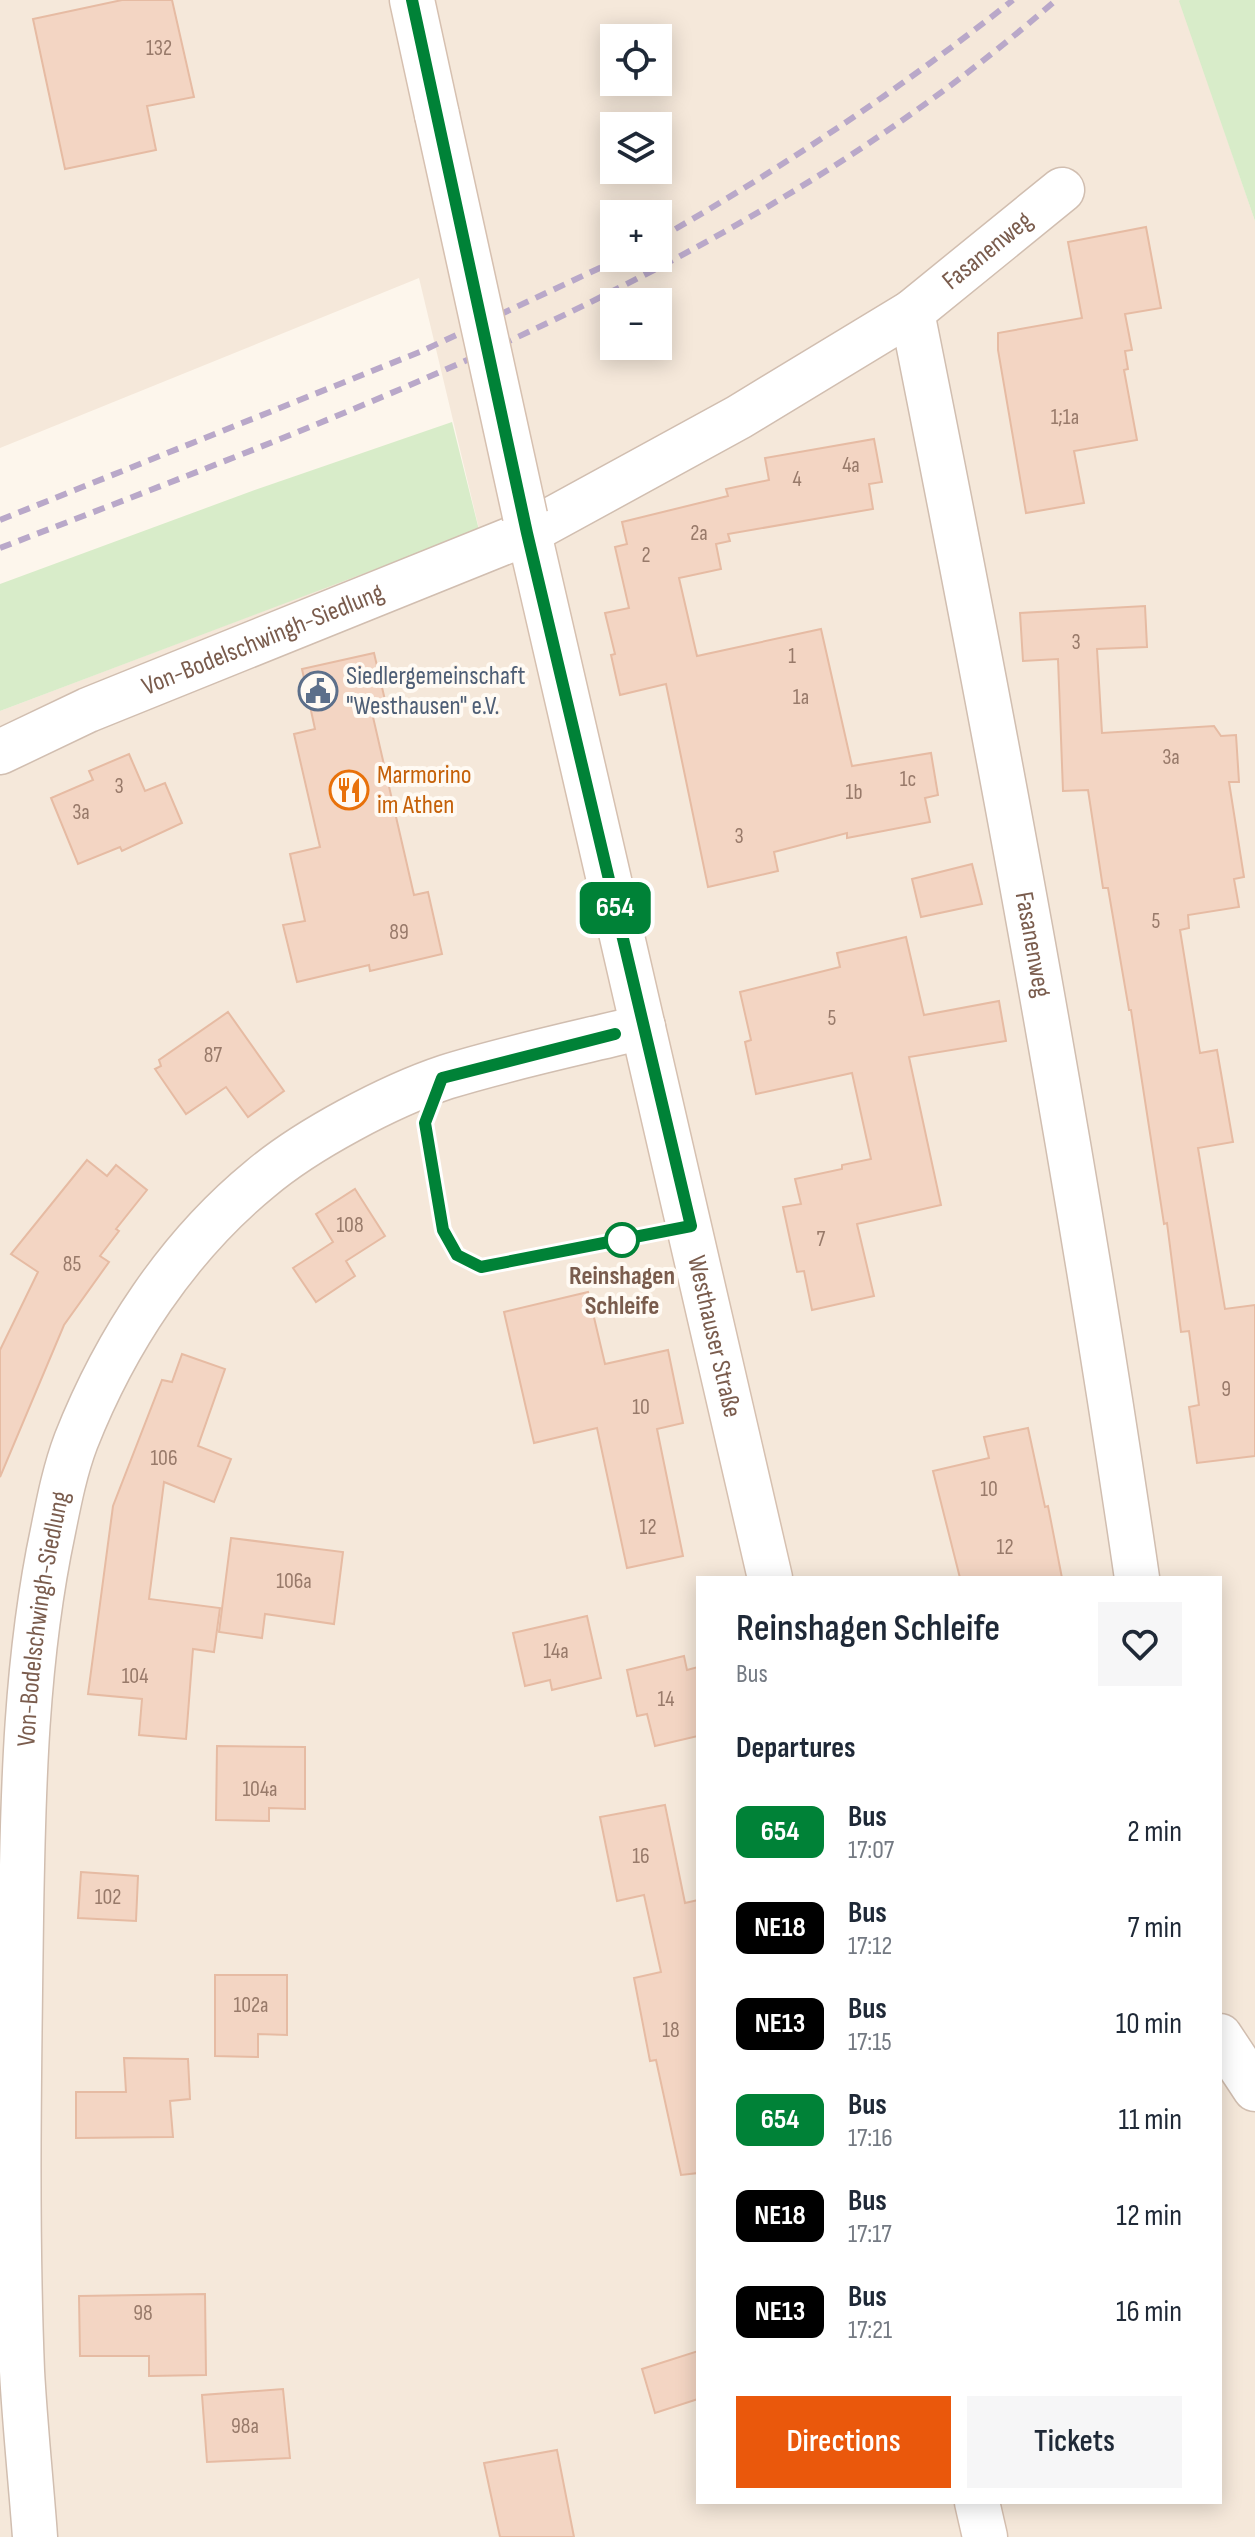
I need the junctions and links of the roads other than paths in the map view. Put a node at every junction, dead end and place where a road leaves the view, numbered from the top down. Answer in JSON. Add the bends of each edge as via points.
{"nodes":[{"id":1,"x":412,"y":0,"type":"edge"},
{"id":2,"x":1062,"y":190,"type":"dead end"},
{"id":3,"x":912,"y":312,"type":"junction"},
{"id":4,"x":526,"y":524,"type":"junction"},
{"id":5,"x":0,"y":752,"type":"edge"},
{"id":6,"x":643,"y":1027,"type":"junction"},
{"id":7,"x":770,"y":1576,"type":"edge"},
{"id":8,"x":1137,"y":1576,"type":"edge"},
{"id":9,"x":1222,"y":2039,"type":"edge"},
{"id":10,"x":1255,"y":2089,"type":"edge"},
{"id":11,"x":977,"y":2504,"type":"edge"},
{"id":12,"x":35,"y":2537,"type":"edge"},
{"id":13,"x":985,"y":2537,"type":"edge"}],
"edges":[{"from":1,"to":4,"type":"street","name":"Westhauser Straße","bridge":true},
{"from":2,"to":3,"type":"street","name":"Fasanenweg"},
{"from":3,"to":4,"type":"street","name":"Fasanenweg","via":[[739,417]]},
{"from":3,"to":8,"type":"street","name":"Fasanenweg","via":[[1015,847],[1107,1372]]},
{"from":4,"to":5,"type":"street","name":"Von-Bodelschwingh-Siedlung"},
{"from":4,"to":6,"type":"street","name":"Westhauser Straße"},
{"from":6,"to":7,"type":"street","name":"Westhauser Straße"},
{"from":6,"to":12,"type":"street","name":"Von-Bodelschwingh-Siedlung","via":[[442,1078],[344,1124],[261,1177],[174,1266],[117,1356],[75,1444],[45,1567],[23,1788],[22,2372]]},
{"from":9,"to":10,"type":"street"},
{"from":11,"to":13,"type":"street"}]}
